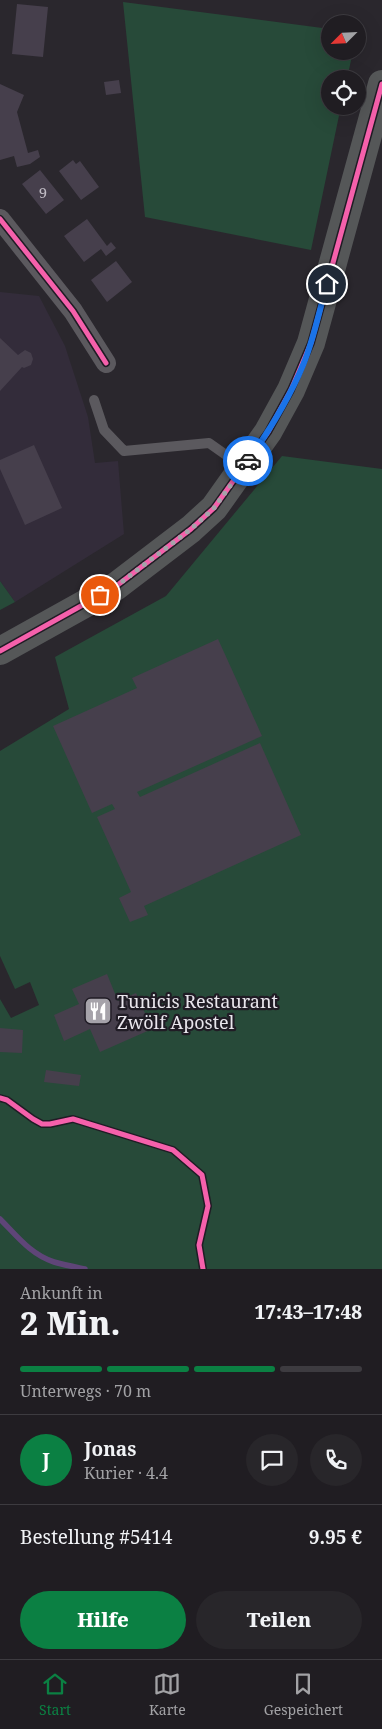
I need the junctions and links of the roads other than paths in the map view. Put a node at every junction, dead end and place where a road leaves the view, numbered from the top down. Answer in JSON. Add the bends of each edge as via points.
{"nodes":[{"id":1,"x":382,"y":84,"type":"edge"},
{"id":2,"x":0,"y":219,"type":"edge"},
{"id":3,"x":106,"y":363,"type":"dead end"},
{"id":4,"x":94,"y":400,"type":"dead end"},
{"id":5,"x":244,"y":467,"type":"junction"},
{"id":6,"x":0,"y":651,"type":"edge"}],
"edges":[{"from":1,"to":5,"type":"main road","via":[[311,343],[291,390]]},
{"from":2,"to":3,"type":"street","via":[[73,311]]},
{"from":4,"to":5,"type":"lane","via":[[104,430],[124,451],[209,443]]},
{"from":5,"to":6,"type":"main road","via":[[214,508],[115,587]]}]}
